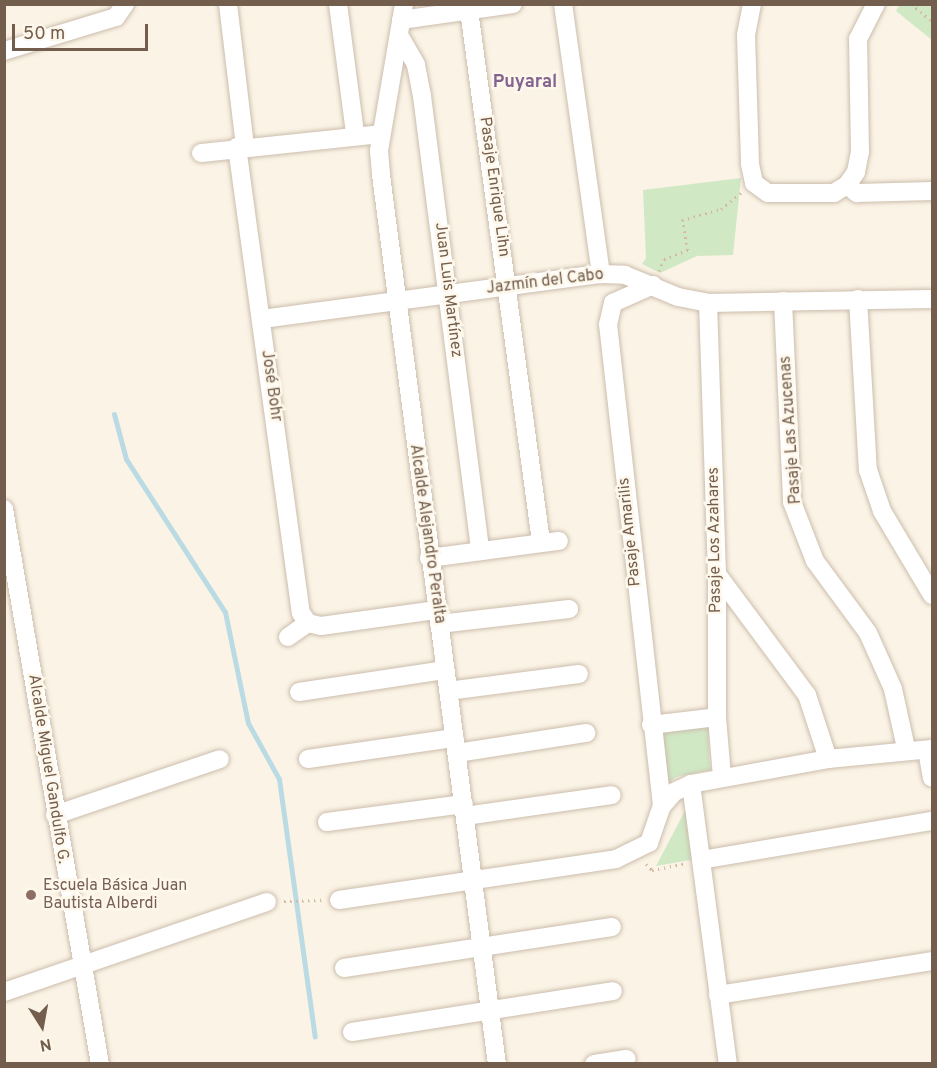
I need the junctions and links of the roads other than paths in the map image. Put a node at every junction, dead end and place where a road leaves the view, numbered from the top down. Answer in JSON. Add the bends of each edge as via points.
{"nodes":[{"id":1,"x":125,"y":4,"type":"edge"},
{"id":2,"x":228,"y":4,"type":"edge"},
{"id":3,"x":338,"y":4,"type":"edge"},
{"id":4,"x":513,"y":4,"type":"edge"},
{"id":5,"x":563,"y":4,"type":"edge"},
{"id":6,"x":752,"y":4,"type":"edge"},
{"id":7,"x":876,"y":4,"type":"edge"},
{"id":8,"x":469,"y":10,"type":"junction"},
{"id":9,"x":402,"y":20,"type":"edge"},
{"id":10,"x":4,"y":51,"type":"edge"},
{"id":11,"x":355,"y":134,"type":"junction"},
{"id":12,"x":381,"y":134,"type":"junction"},
{"id":13,"x":241,"y":147,"type":"junction"},
{"id":14,"x":201,"y":153,"type":"dead end"},
{"id":15,"x":848,"y":185,"type":"junction"},
{"id":16,"x":933,"y":191,"type":"edge"},
{"id":17,"x":601,"y":274,"type":"junction"},
{"id":18,"x":653,"y":285,"type":"junction"},
{"id":19,"x":507,"y":286,"type":"junction"},
{"id":20,"x":448,"y":294,"type":"junction"},
{"id":21,"x":858,"y":299,"type":"junction"},
{"id":22,"x":933,"y":300,"type":"edge"},
{"id":23,"x":396,"y":301,"type":"junction"},
{"id":24,"x":783,"y":301,"type":"junction"},
{"id":25,"x":708,"y":303,"type":"junction"},
{"id":26,"x":261,"y":320,"type":"junction"},
{"id":27,"x":4,"y":509,"type":"edge"},
{"id":28,"x":480,"y":551,"type":"junction"},
{"id":29,"x":429,"y":558,"type":"junction"},
{"id":30,"x":9,"y":569,"type":"edge"},
{"id":31,"x":717,"y":574,"type":"junction"},
{"id":32,"x":933,"y":595,"type":"edge"},
{"id":33,"x":570,"y":609,"type":"dead end"},
{"id":34,"x":438,"y":617,"type":"junction"},
{"id":35,"x":308,"y":623,"type":"junction"},
{"id":36,"x":288,"y":637,"type":"dead end"},
{"id":37,"x":446,"y":670,"type":"junction"},
{"id":38,"x":579,"y":674,"type":"dead end"},
{"id":39,"x":448,"y":691,"type":"junction"},
{"id":40,"x":299,"y":692,"type":"dead end"},
{"id":41,"x":717,"y":717,"type":"junction"},
{"id":42,"x":651,"y":725,"type":"junction"},
{"id":43,"x":586,"y":733,"type":"dead end"},
{"id":44,"x":455,"y":745,"type":"junction"},
{"id":45,"x":906,"y":748,"type":"junction"},
{"id":46,"x":930,"y":749,"type":"edge"},
{"id":47,"x":220,"y":759,"type":"dead end"},
{"id":48,"x":308,"y":759,"type":"dead end"},
{"id":49,"x":828,"y":759,"type":"junction"},
{"id":50,"x":722,"y":777,"type":"junction"},
{"id":51,"x":933,"y":778,"type":"edge"},
{"id":52,"x":691,"y":784,"type":"junction"},
{"id":53,"x":612,"y":795,"type":"dead end"},
{"id":54,"x":662,"y":806,"type":"junction"},
{"id":55,"x":464,"y":810,"type":"junction"},
{"id":56,"x":56,"y":815,"type":"junction"},
{"id":57,"x":933,"y":820,"type":"edge"},
{"id":58,"x":327,"y":822,"type":"dead end"},
{"id":59,"x":701,"y":860,"type":"junction"},
{"id":60,"x":473,"y":879,"type":"junction"},
{"id":61,"x":339,"y":900,"type":"road end"},
{"id":62,"x":267,"y":902,"type":"road end"},
{"id":63,"x":612,"y":927,"type":"dead end"},
{"id":64,"x":482,"y":946,"type":"junction"},
{"id":65,"x":933,"y":961,"type":"edge"},
{"id":66,"x":80,"y":965,"type":"junction"},
{"id":67,"x":344,"y":968,"type":"dead end"},
{"id":68,"x":613,"y":991,"type":"dead end"},
{"id":69,"x":4,"y":992,"type":"edge"},
{"id":70,"x":718,"y":995,"type":"junction"},
{"id":71,"x":489,"y":1011,"type":"junction"},
{"id":72,"x":352,"y":1032,"type":"dead end"},
{"id":73,"x":627,"y":1059,"type":"dead end"},
{"id":74,"x":100,"y":1064,"type":"edge"},
{"id":75,"x":497,"y":1064,"type":"edge"},
{"id":76,"x":594,"y":1064,"type":"edge"},
{"id":77,"x":728,"y":1064,"type":"edge"}],
"edges":[{"from":1,"to":10,"type":"street","via":[[116,17]]},
{"from":2,"to":13,"type":"street","name":"José Bohr"},
{"from":3,"to":11,"type":"street"},
{"from":4,"to":8,"type":"street"},
{"from":5,"to":17,"type":"street"},
{"from":6,"to":15,"type":"street","via":[[746,34],[754,183],[768,193],[834,193]]},
{"from":7,"to":15,"type":"street","via":[[858,39],[860,152],[856,172]]},
{"from":8,"to":9,"type":"street"},
{"from":8,"to":19,"type":"street","name":"Pasaje Enrique Lihn"},
{"from":9,"to":12,"type":"street","name":"Alcalde Alejandro Peralta"},
{"from":9,"to":20,"type":"street","name":"Juan Luis Martínez","via":[[422,96]]},
{"from":11,"to":12,"type":"street"},
{"from":11,"to":13,"type":"street"},
{"from":12,"to":23,"type":"street","name":"Alcalde Alejandro Peralta","via":[[381,175]]},
{"from":13,"to":14,"type":"street"},
{"from":13,"to":26,"type":"street","name":"José Bohr"},
{"from":15,"to":16,"type":"street","via":[[857,193]]},
{"from":17,"to":18,"type":"street","name":"Jazmín del Cabo","via":[[625,275]]},
{"from":17,"to":19,"type":"street","name":"Jazmín del Cabo"},
{"from":18,"to":25,"type":"street","name":"Jazmín del Cabo","via":[[678,297]]},
{"from":18,"to":42,"type":"street","name":"Pasaje Amarilis","via":[[613,303],[608,318]]},
{"from":19,"to":20,"type":"street","name":"Jazmín del Cabo"},
{"from":19,"to":28,"type":"street","name":"Pasaje Enrique Lihn","via":[[550,541]]},
{"from":20,"to":23,"type":"street","name":"Jazmín del Cabo"},
{"from":20,"to":28,"type":"street","name":"Juan Luis Martínez"},
{"from":21,"to":22,"type":"street","name":"Jazmín del Cabo"},
{"from":21,"to":24,"type":"street","name":"Jazmín del Cabo"},
{"from":21,"to":32,"type":"street","via":[[868,470],[882,511]]},
{"from":23,"to":26,"type":"street","name":"Jazmín del Cabo"},
{"from":23,"to":29,"type":"street","name":"Alcalde Alejandro Peralta"},
{"from":24,"to":25,"type":"street","name":"Jazmín del Cabo"},
{"from":24,"to":45,"type":"street","name":"Pasaje Las Azucenas","via":[[792,502],[815,561],[868,633],[893,688]]},
{"from":25,"to":31,"type":"street","name":"Pasaje Los Azahares"},
{"from":26,"to":35,"type":"street","name":"José Bohr","via":[[301,613]]},
{"from":27,"to":30,"type":"street","name":"Alcalde Miguel Gandulfo G."},
{"from":28,"to":29,"type":"street"},
{"from":29,"to":34,"type":"street","name":"Alcalde Alejandro Peralta"},
{"from":30,"to":56,"type":"street","name":"Alcalde Miguel Gandulfo G."},
{"from":31,"to":41,"type":"street","name":"Pasaje Los Azahares"},
{"from":31,"to":49,"type":"street","via":[[807,695]]},
{"from":33,"to":34,"type":"street"},
{"from":34,"to":35,"type":"street","via":[[321,626]]},
{"from":34,"to":37,"type":"street","name":"Alcalde Alejandro Peralta"},
{"from":35,"to":36,"type":"street"},
{"from":37,"to":39,"type":"street","name":"Alcalde Alejandro Peralta"},
{"from":37,"to":40,"type":"street"},
{"from":38,"to":39,"type":"street"},
{"from":39,"to":44,"type":"street","name":"Alcalde Alejandro Peralta"},
{"from":41,"to":42,"type":"street"},
{"from":41,"to":50,"type":"street","name":"Pasaje Los Azahares"},
{"from":42,"to":54,"type":"street","name":"Pasaje Amarilis"},
{"from":43,"to":44,"type":"street"},
{"from":44,"to":48,"type":"street"},
{"from":44,"to":55,"type":"street","name":"Alcalde Alejandro Peralta"},
{"from":45,"to":46,"type":"street"},
{"from":45,"to":49,"type":"street"},
{"from":46,"to":51,"type":"street"},
{"from":47,"to":56,"type":"street"},
{"from":49,"to":50,"type":"street"},
{"from":50,"to":52,"type":"street"},
{"from":52,"to":54,"type":"street","via":[[674,792]]},
{"from":52,"to":59,"type":"street"},
{"from":53,"to":55,"type":"street"},
{"from":54,"to":60,"type":"street","via":[[649,843],[634,853]]},
{"from":55,"to":58,"type":"street"},
{"from":55,"to":60,"type":"street","name":"Alcalde Alejandro Peralta"},
{"from":56,"to":66,"type":"street","name":"Alcalde Miguel Gandulfo G."},
{"from":57,"to":59,"type":"street"},
{"from":59,"to":70,"type":"street"},
{"from":60,"to":61,"type":"street"},
{"from":60,"to":64,"type":"street","name":"Alcalde Alejandro Peralta"},
{"from":62,"to":66,"type":"street"},
{"from":63,"to":64,"type":"street"},
{"from":64,"to":67,"type":"street"},
{"from":64,"to":71,"type":"street","name":"Alcalde Alejandro Peralta"},
{"from":65,"to":70,"type":"street"},
{"from":66,"to":69,"type":"street"},
{"from":66,"to":74,"type":"street","name":"Alcalde Miguel Gandulfo G."},
{"from":68,"to":71,"type":"street"},
{"from":70,"to":77,"type":"street"},
{"from":71,"to":72,"type":"street"},
{"from":71,"to":75,"type":"street","name":"Alcalde Alejandro Peralta"},
{"from":73,"to":76,"type":"street"}]}
